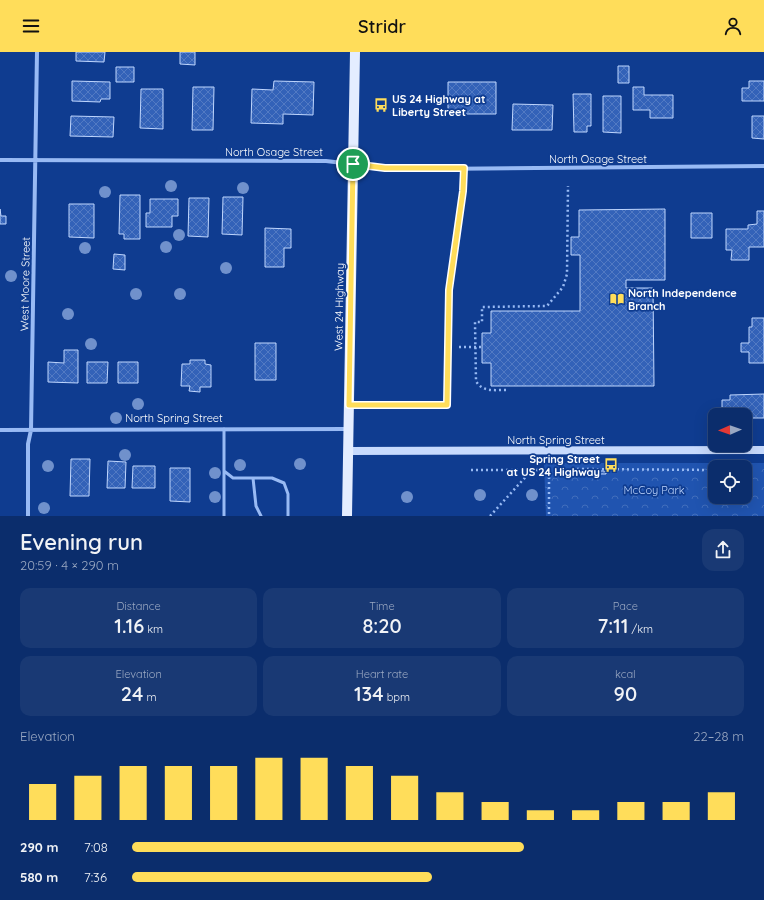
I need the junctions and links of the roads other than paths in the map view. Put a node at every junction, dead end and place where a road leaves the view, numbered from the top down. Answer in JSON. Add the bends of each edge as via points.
{"nodes":[{"id":1,"x":38,"y":52,"type":"edge"},
{"id":2,"x":355,"y":52,"type":"edge"},
{"id":3,"x":0,"y":160,"type":"edge"},
{"id":4,"x":36,"y":161,"type":"junction"},
{"id":5,"x":353,"y":164,"type":"junction"},
{"id":6,"x":764,"y":166,"type":"edge"},
{"id":7,"x":464,"y":168,"type":"junction"},
{"id":8,"x":349,"y":405,"type":"junction"},
{"id":9,"x":224,"y":429,"type":"junction"},
{"id":10,"x":348,"y":429,"type":"junction"},
{"id":11,"x":0,"y":430,"type":"edge"},
{"id":12,"x":31,"y":430,"type":"junction"},
{"id":13,"x":764,"y":450,"type":"edge"},
{"id":14,"x":348,"y":451,"type":"junction"},
{"id":15,"x":224,"y":471,"type":"junction"},
{"id":16,"x":253,"y":478,"type":"junction"},
{"id":17,"x":28,"y":516,"type":"edge"},
{"id":18,"x":224,"y":516,"type":"edge"},
{"id":19,"x":261,"y":516,"type":"edge"},
{"id":20,"x":288,"y":516,"type":"edge"},
{"id":21,"x":347,"y":516,"type":"edge"}],
"edges":[{"from":1,"to":4,"type":"street","name":"West Moore Street"},
{"from":2,"to":5,"type":"main road","name":"West 24 Highway"},
{"from":3,"to":4,"type":"street","name":"North Osage Street"},
{"from":4,"to":5,"type":"street","name":"North Osage Street","via":[[326,161]]},
{"from":4,"to":12,"type":"street","name":"West Moore Street"},
{"from":5,"to":7,"type":"street","name":"North Osage Street","via":[[385,168]]},
{"from":5,"to":8,"type":"main road","name":"West 24 Highway"},
{"from":6,"to":7,"type":"street","name":"North Osage Street"},
{"from":7,"to":8,"type":"lane","via":[[449,290],[447,405]]},
{"from":8,"to":10,"type":"main road","name":"West 24 Highway"},
{"from":9,"to":10,"type":"street","name":"North Spring Street"},
{"from":9,"to":12,"type":"street","name":"North Spring Street"},
{"from":9,"to":15,"type":"lane"},
{"from":10,"to":14,"type":"main road","name":"West 24 Highway"},
{"from":11,"to":12,"type":"street","name":"North Spring Street"},
{"from":12,"to":17,"type":"street","name":"West Moore Street","via":[[28,444]]},
{"from":13,"to":14,"type":"street","name":"North Spring Street"},
{"from":14,"to":21,"type":"main road","name":"West 24 Highway"},
{"from":15,"to":16,"type":"lane","via":[[232,478]]},
{"from":15,"to":18,"type":"lane"},
{"from":16,"to":19,"type":"lane","via":[[256,506]]},
{"from":16,"to":20,"type":"lane","via":[[272,478],[284,483],[288,494]]}]}
